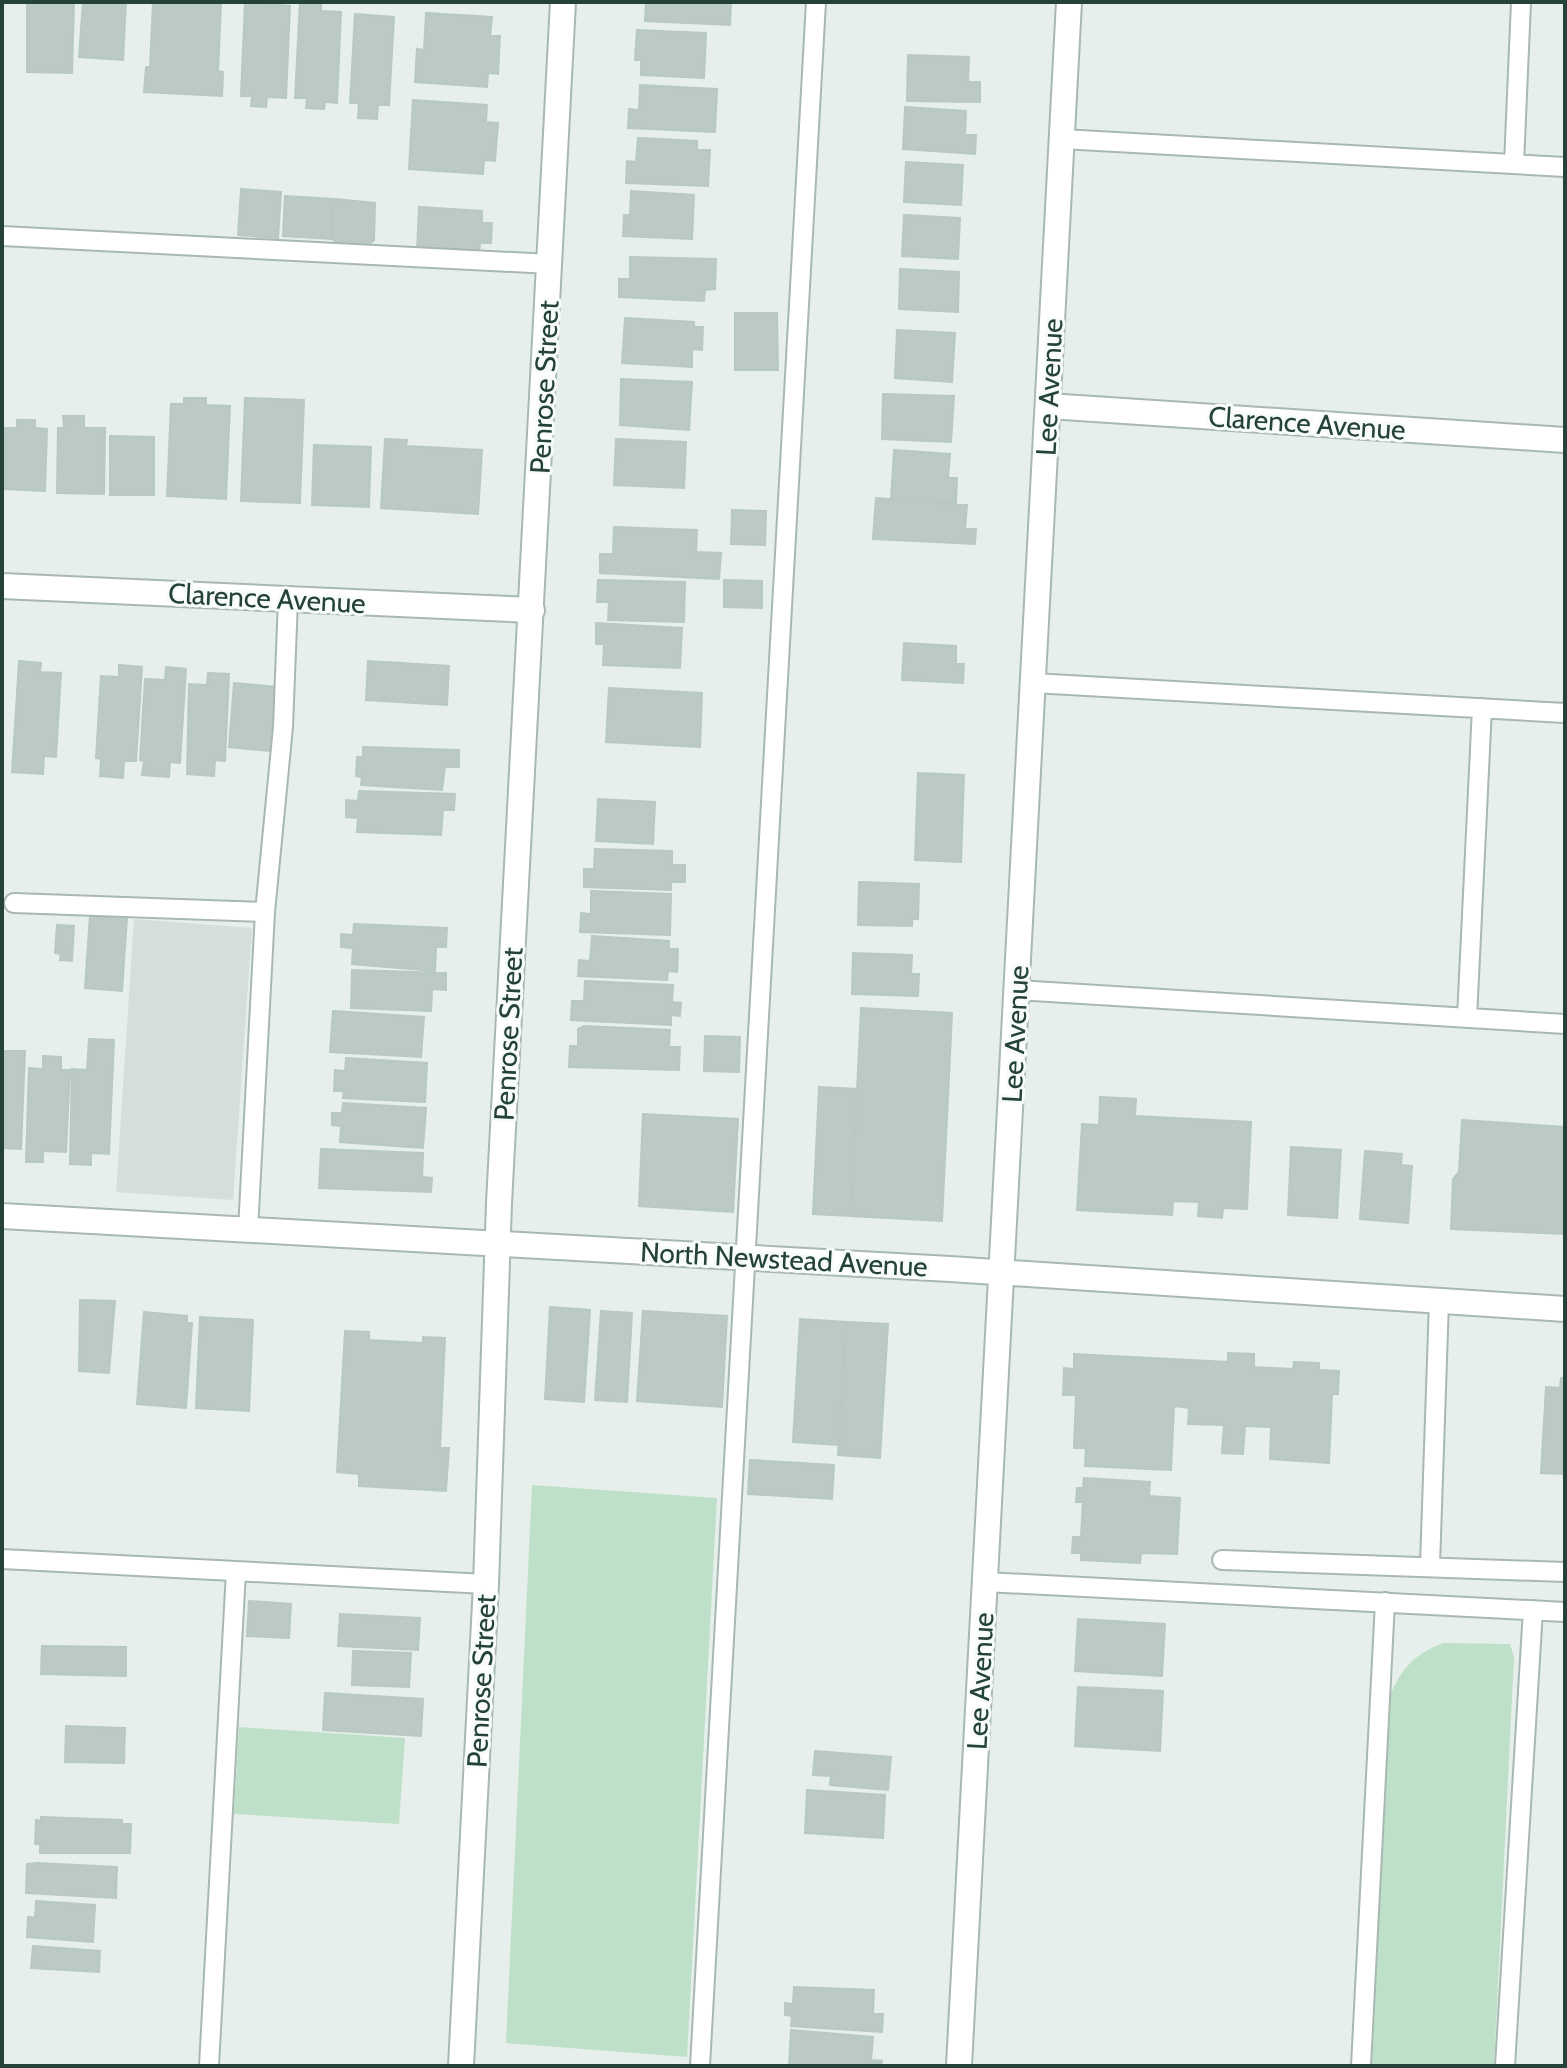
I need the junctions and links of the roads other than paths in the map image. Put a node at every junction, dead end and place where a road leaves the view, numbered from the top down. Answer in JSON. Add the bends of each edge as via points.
{"nodes":[{"id":1,"x":563,"y":2,"type":"edge"},
{"id":2,"x":816,"y":2,"type":"edge"},
{"id":3,"x":1069,"y":2,"type":"edge"},
{"id":4,"x":1521,"y":2,"type":"edge"},
{"id":5,"x":1062,"y":139,"type":"junction"},
{"id":6,"x":1514,"y":164,"type":"junction"},
{"id":7,"x":1565,"y":167,"type":"edge"},
{"id":8,"x":2,"y":236,"type":"edge"},
{"id":9,"x":550,"y":264,"type":"junction"},
{"id":10,"x":1048,"y":406,"type":"junction"},
{"id":11,"x":1565,"y":440,"type":"edge"},
{"id":12,"x":2,"y":586,"type":"edge"},
{"id":13,"x":288,"y":599,"type":"junction"},
{"id":14,"x":532,"y":610,"type":"junction"},
{"id":15,"x":1033,"y":683,"type":"junction"},
{"id":16,"x":1482,"y":708,"type":"junction"},
{"id":17,"x":1565,"y":713,"type":"edge"},
{"id":18,"x":14,"y":903,"type":"dead end"},
{"id":19,"x":265,"y":912,"type":"junction"},
{"id":20,"x":1017,"y":990,"type":"junction"},
{"id":21,"x":1467,"y":1018,"type":"junction"},
{"id":22,"x":1565,"y":1024,"type":"edge"},
{"id":23,"x":2,"y":1216,"type":"edge"},
{"id":24,"x":248,"y":1230,"type":"junction"},
{"id":25,"x":497,"y":1244,"type":"junction"},
{"id":26,"x":745,"y":1257,"type":"junction"},
{"id":27,"x":1002,"y":1272,"type":"junction"},
{"id":28,"x":1439,"y":1301,"type":"junction"},
{"id":29,"x":1565,"y":1309,"type":"edge"},
{"id":30,"x":2,"y":1559,"type":"edge"},
{"id":31,"x":1222,"y":1560,"type":"dead end"},
{"id":32,"x":1430,"y":1565,"type":"junction"},
{"id":33,"x":236,"y":1571,"type":"junction"},
{"id":34,"x":1565,"y":1572,"type":"edge"},
{"id":35,"x":985,"y":1582,"type":"junction"},
{"id":36,"x":486,"y":1584,"type":"junction"},
{"id":37,"x":1385,"y":1602,"type":"junction"},
{"id":38,"x":1533,"y":1610,"type":"junction"},
{"id":39,"x":1565,"y":1612,"type":"edge"},
{"id":40,"x":209,"y":2066,"type":"edge"},
{"id":41,"x":461,"y":2066,"type":"edge"},
{"id":42,"x":700,"y":2066,"type":"edge"},
{"id":43,"x":959,"y":2066,"type":"edge"},
{"id":44,"x":1361,"y":2066,"type":"edge"},
{"id":45,"x":1505,"y":2066,"type":"edge"}],
"edges":[{"from":1,"to":9,"type":"street","name":"Penrose Street"},
{"from":2,"to":26,"type":"lane"},
{"from":3,"to":5,"type":"street","name":"Lee Avenue"},
{"from":4,"to":6,"type":"lane"},
{"from":5,"to":6,"type":"lane"},
{"from":5,"to":10,"type":"street","name":"Lee Avenue"},
{"from":6,"to":7,"type":"lane"},
{"from":8,"to":9,"type":"lane"},
{"from":9,"to":14,"type":"street","name":"Penrose Street"},
{"from":10,"to":11,"type":"street","name":"Clarence Avenue"},
{"from":10,"to":15,"type":"street","name":"Lee Avenue"},
{"from":12,"to":13,"type":"street","name":"Clarence Avenue"},
{"from":13,"to":14,"type":"street","name":"Clarence Avenue"},
{"from":13,"to":19,"type":"lane","via":[[283,727]]},
{"from":14,"to":25,"type":"street","name":"Penrose Street"},
{"from":15,"to":16,"type":"lane"},
{"from":15,"to":20,"type":"street","name":"Lee Avenue"},
{"from":16,"to":17,"type":"lane"},
{"from":16,"to":21,"type":"lane"},
{"from":18,"to":19,"type":"lane"},
{"from":19,"to":24,"type":"lane"},
{"from":20,"to":21,"type":"lane"},
{"from":20,"to":27,"type":"street","name":"Lee Avenue"},
{"from":21,"to":22,"type":"lane"},
{"from":23,"to":24,"type":"street","name":"North Newstead Avenue"},
{"from":24,"to":25,"type":"street","name":"North Newstead Avenue"},
{"from":25,"to":26,"type":"street","name":"North Newstead Avenue"},
{"from":25,"to":36,"type":"street","name":"Penrose Street"},
{"from":26,"to":27,"type":"street","name":"North Newstead Avenue"},
{"from":26,"to":42,"type":"lane"},
{"from":27,"to":28,"type":"street","name":"North Newstead Avenue"},
{"from":27,"to":35,"type":"street","name":"Lee Avenue"},
{"from":28,"to":29,"type":"street","name":"North Newstead Avenue"},
{"from":28,"to":32,"type":"lane"},
{"from":30,"to":33,"type":"lane"},
{"from":31,"to":32,"type":"lane"},
{"from":32,"to":34,"type":"lane"},
{"from":33,"to":36,"type":"lane"},
{"from":33,"to":40,"type":"lane"},
{"from":35,"to":37,"type":"lane"},
{"from":35,"to":43,"type":"street","name":"Lee Avenue"},
{"from":36,"to":41,"type":"street","name":"Penrose Street"},
{"from":37,"to":38,"type":"lane"},
{"from":37,"to":44,"type":"lane"},
{"from":38,"to":39,"type":"lane"},
{"from":38,"to":45,"type":"lane"}]}
